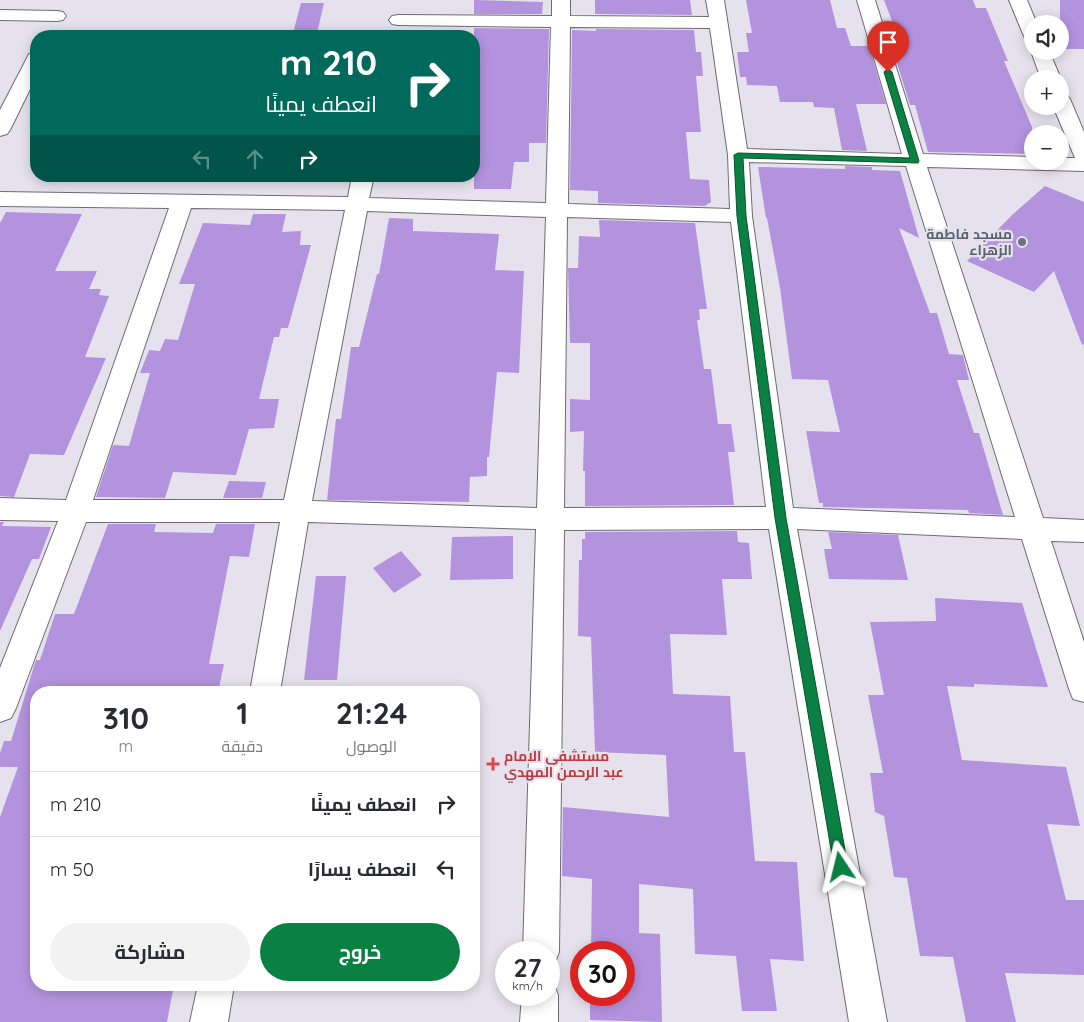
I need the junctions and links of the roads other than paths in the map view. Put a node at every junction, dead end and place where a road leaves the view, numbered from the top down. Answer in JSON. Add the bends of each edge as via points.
{"nodes":[{"id":1,"x":66,"y":0,"type":"edge"},
{"id":2,"x":403,"y":0,"type":"edge"},
{"id":3,"x":866,"y":0,"type":"edge"},
{"id":4,"x":1018,"y":0,"type":"edge"},
{"id":5,"x":561,"y":11,"type":"edge"},
{"id":6,"x":717,"y":11,"type":"edge"},
{"id":7,"x":0,"y":15,"type":"edge"},
{"id":8,"x":1024,"y":15,"type":"edge"},
{"id":9,"x":57,"y":16,"type":"junction"},
{"id":10,"x":396,"y":28,"type":"edge"},
{"id":11,"x":50,"y":30,"type":"edge"},
{"id":12,"x":30,"y":70,"type":"edge"},
{"id":13,"x":1067,"y":115,"type":"edge"},
{"id":14,"x":0,"y":130,"type":"edge"},
{"id":15,"x":738,"y":155,"type":"junction"},
{"id":16,"x":1084,"y":156,"type":"edge"},
{"id":17,"x":915,"y":161,"type":"junction"},
{"id":18,"x":1084,"y":165,"type":"edge"},
{"id":19,"x":362,"y":182,"type":"edge"},
{"id":20,"x":0,"y":199,"type":"edge"},
{"id":21,"x":182,"y":203,"type":"junction"},
{"id":22,"x":356,"y":204,"type":"junction"},
{"id":23,"x":557,"y":211,"type":"junction"},
{"id":24,"x":741,"y":216,"type":"junction"},
{"id":25,"x":0,"y":509,"type":"edge"},
{"id":26,"x":76,"y":511,"type":"junction"},
{"id":27,"x":296,"y":511,"type":"junction"},
{"id":28,"x":781,"y":518,"type":"junction"},
{"id":29,"x":550,"y":519,"type":"junction"},
{"id":30,"x":1034,"y":530,"type":"junction"},
{"id":31,"x":1084,"y":531,"type":"edge"},
{"id":32,"x":266,"y":686,"type":"edge"},
{"id":33,"x":1084,"y":689,"type":"edge"},
{"id":34,"x":0,"y":708,"type":"edge"},
{"id":35,"x":541,"y":941,"type":"edge"},
{"id":36,"x":215,"y":991,"type":"edge"},
{"id":37,"x":540,"y":1006,"type":"edge"},
{"id":38,"x":209,"y":1022,"type":"edge"},
{"id":39,"x":539,"y":1022,"type":"edge"},
{"id":40,"x":868,"y":1022,"type":"edge"}],
"edges":[{"from":1,"to":9,"type":"street"},
{"from":2,"to":10,"type":"street"},
{"from":3,"to":17,"type":"street"},
{"from":4,"to":8,"type":"street"},
{"from":5,"to":6,"type":"street"},
{"from":5,"to":10,"type":"street"},
{"from":5,"to":23,"type":"street"},
{"from":6,"to":15,"type":"street"},
{"from":7,"to":9,"type":"street"},
{"from":9,"to":11,"type":"street"},
{"from":12,"to":14,"type":"street"},
{"from":13,"to":16,"type":"street"},
{"from":15,"to":17,"type":"street"},
{"from":15,"to":24,"type":"street"},
{"from":17,"to":18,"type":"street"},
{"from":17,"to":30,"type":"street"},
{"from":19,"to":22,"type":"street"},
{"from":20,"to":21,"type":"street"},
{"from":21,"to":22,"type":"street"},
{"from":21,"to":26,"type":"street"},
{"from":22,"to":23,"type":"street"},
{"from":22,"to":27,"type":"street"},
{"from":23,"to":24,"type":"street"},
{"from":23,"to":29,"type":"street"},
{"from":24,"to":28,"type":"street"},
{"from":25,"to":26,"type":"street"},
{"from":26,"to":27,"type":"street"},
{"from":26,"to":34,"type":"street"},
{"from":27,"to":29,"type":"street"},
{"from":27,"to":32,"type":"street"},
{"from":28,"to":29,"type":"street"},
{"from":28,"to":30,"type":"street"},
{"from":28,"to":40,"type":"street"},
{"from":29,"to":35,"type":"street"},
{"from":30,"to":31,"type":"street"},
{"from":30,"to":33,"type":"street"},
{"from":36,"to":38,"type":"street"},
{"from":37,"to":39,"type":"street"}]}
